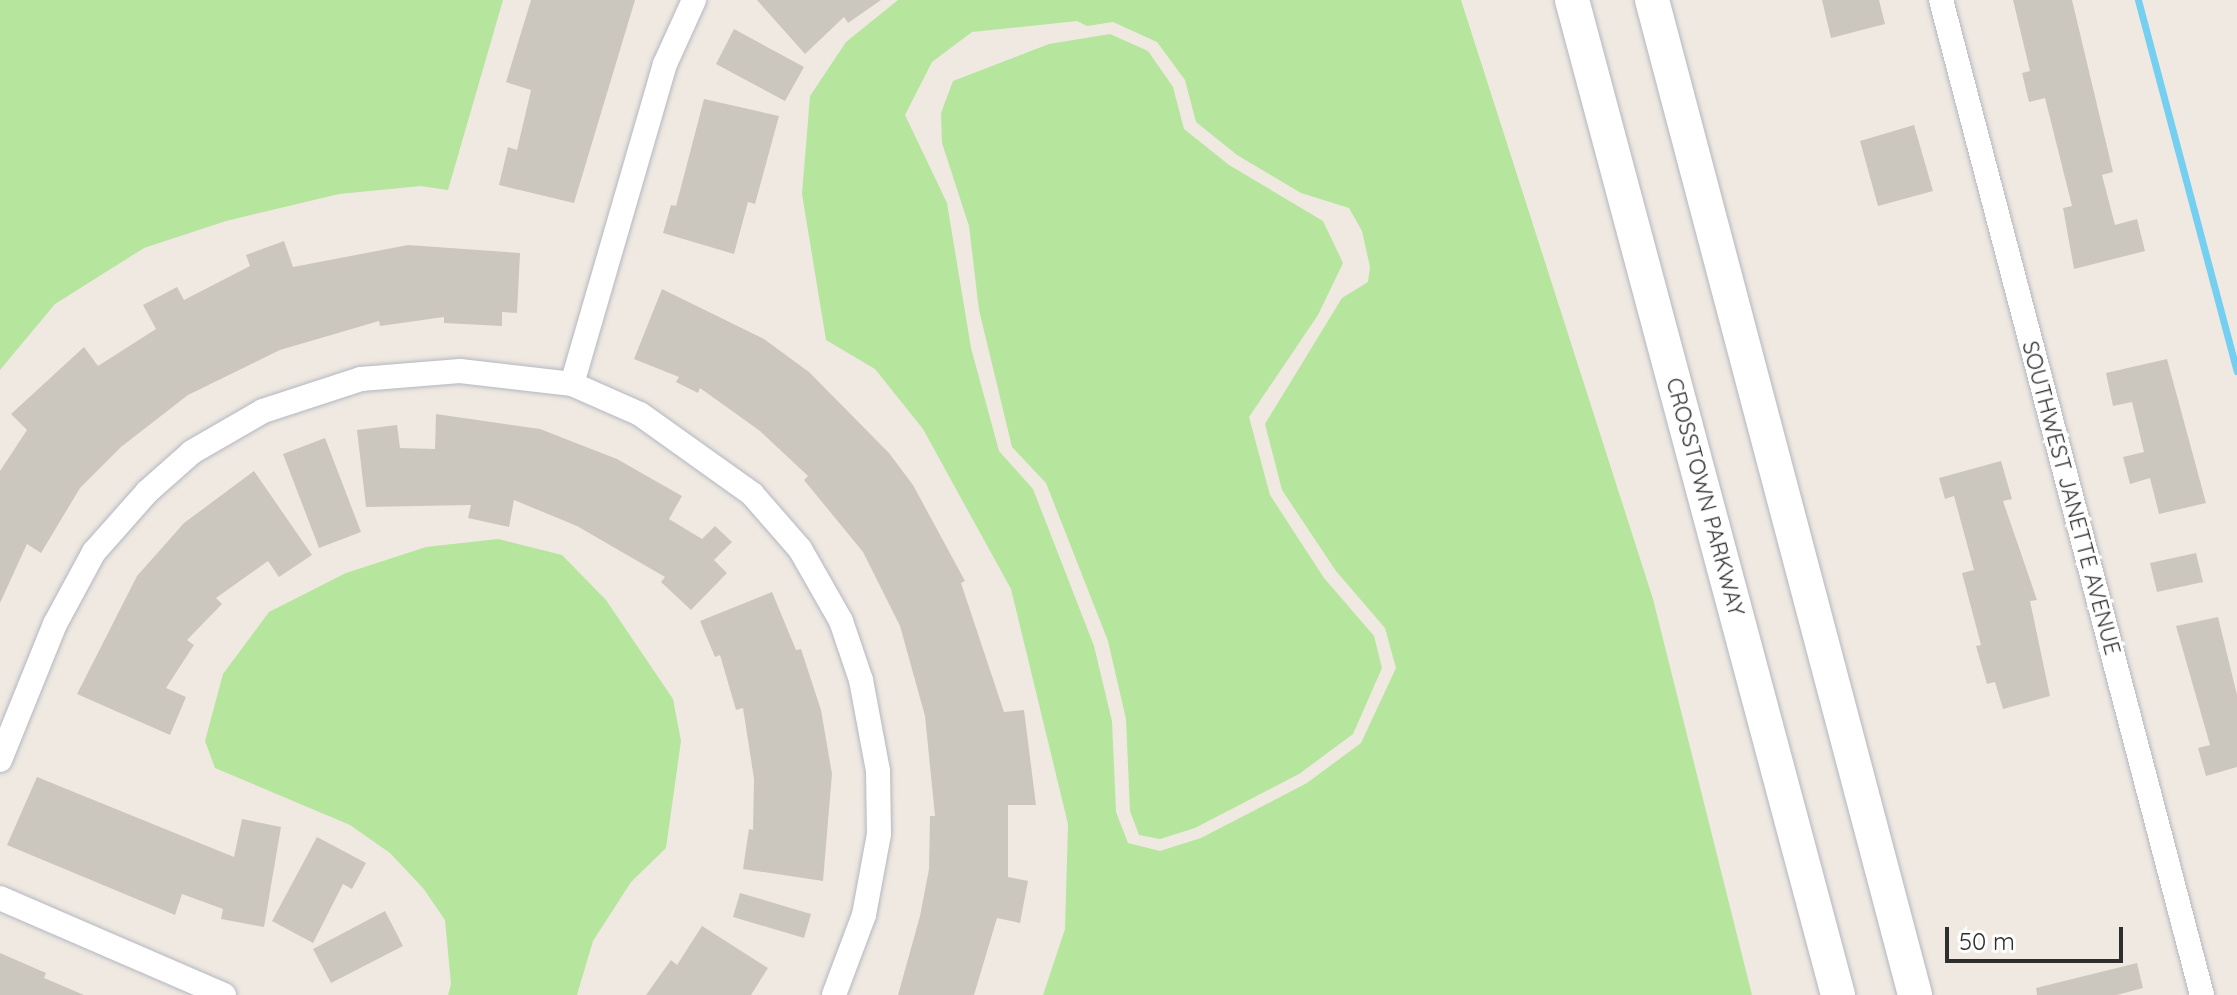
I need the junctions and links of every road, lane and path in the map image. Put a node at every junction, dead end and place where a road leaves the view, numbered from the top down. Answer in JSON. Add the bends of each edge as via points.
{"nodes":[{"id":1,"x":694,"y":0,"type":"edge"},
{"id":2,"x":1572,"y":0,"type":"edge"},
{"id":3,"x":1652,"y":0,"type":"edge"},
{"id":4,"x":1941,"y":0,"type":"edge"},
{"id":5,"x":572,"y":384,"type":"junction"},
{"id":6,"x":0,"y":760,"type":"edge"},
{"id":7,"x":0,"y":898,"type":"edge"},
{"id":8,"x":224,"y":995,"type":"edge"},
{"id":9,"x":834,"y":995,"type":"edge"},
{"id":10,"x":1838,"y":995,"type":"edge"},
{"id":11,"x":1915,"y":995,"type":"edge"},
{"id":12,"x":2202,"y":995,"type":"edge"}],
"edges":[{"from":1,"to":5,"type":"street","via":[[665,64]]},
{"from":2,"to":10,"type":"main road","name":"CROSSTOWN PARKWAY"},
{"from":3,"to":11,"type":"main road"},
{"from":4,"to":12,"type":"street","name":"SOUTHWEST JANETTE AVENUE"},
{"from":5,"to":6,"type":"street","via":[[460,371],[361,379],[263,411],[192,452],[147,492],[94,552],[55,624]]},
{"from":5,"to":9,"type":"street","via":[[640,414],[752,494],[800,549],[841,621],[861,680],[875,755],[879,834],[864,915]]},
{"from":7,"to":8,"type":"street"}]}
